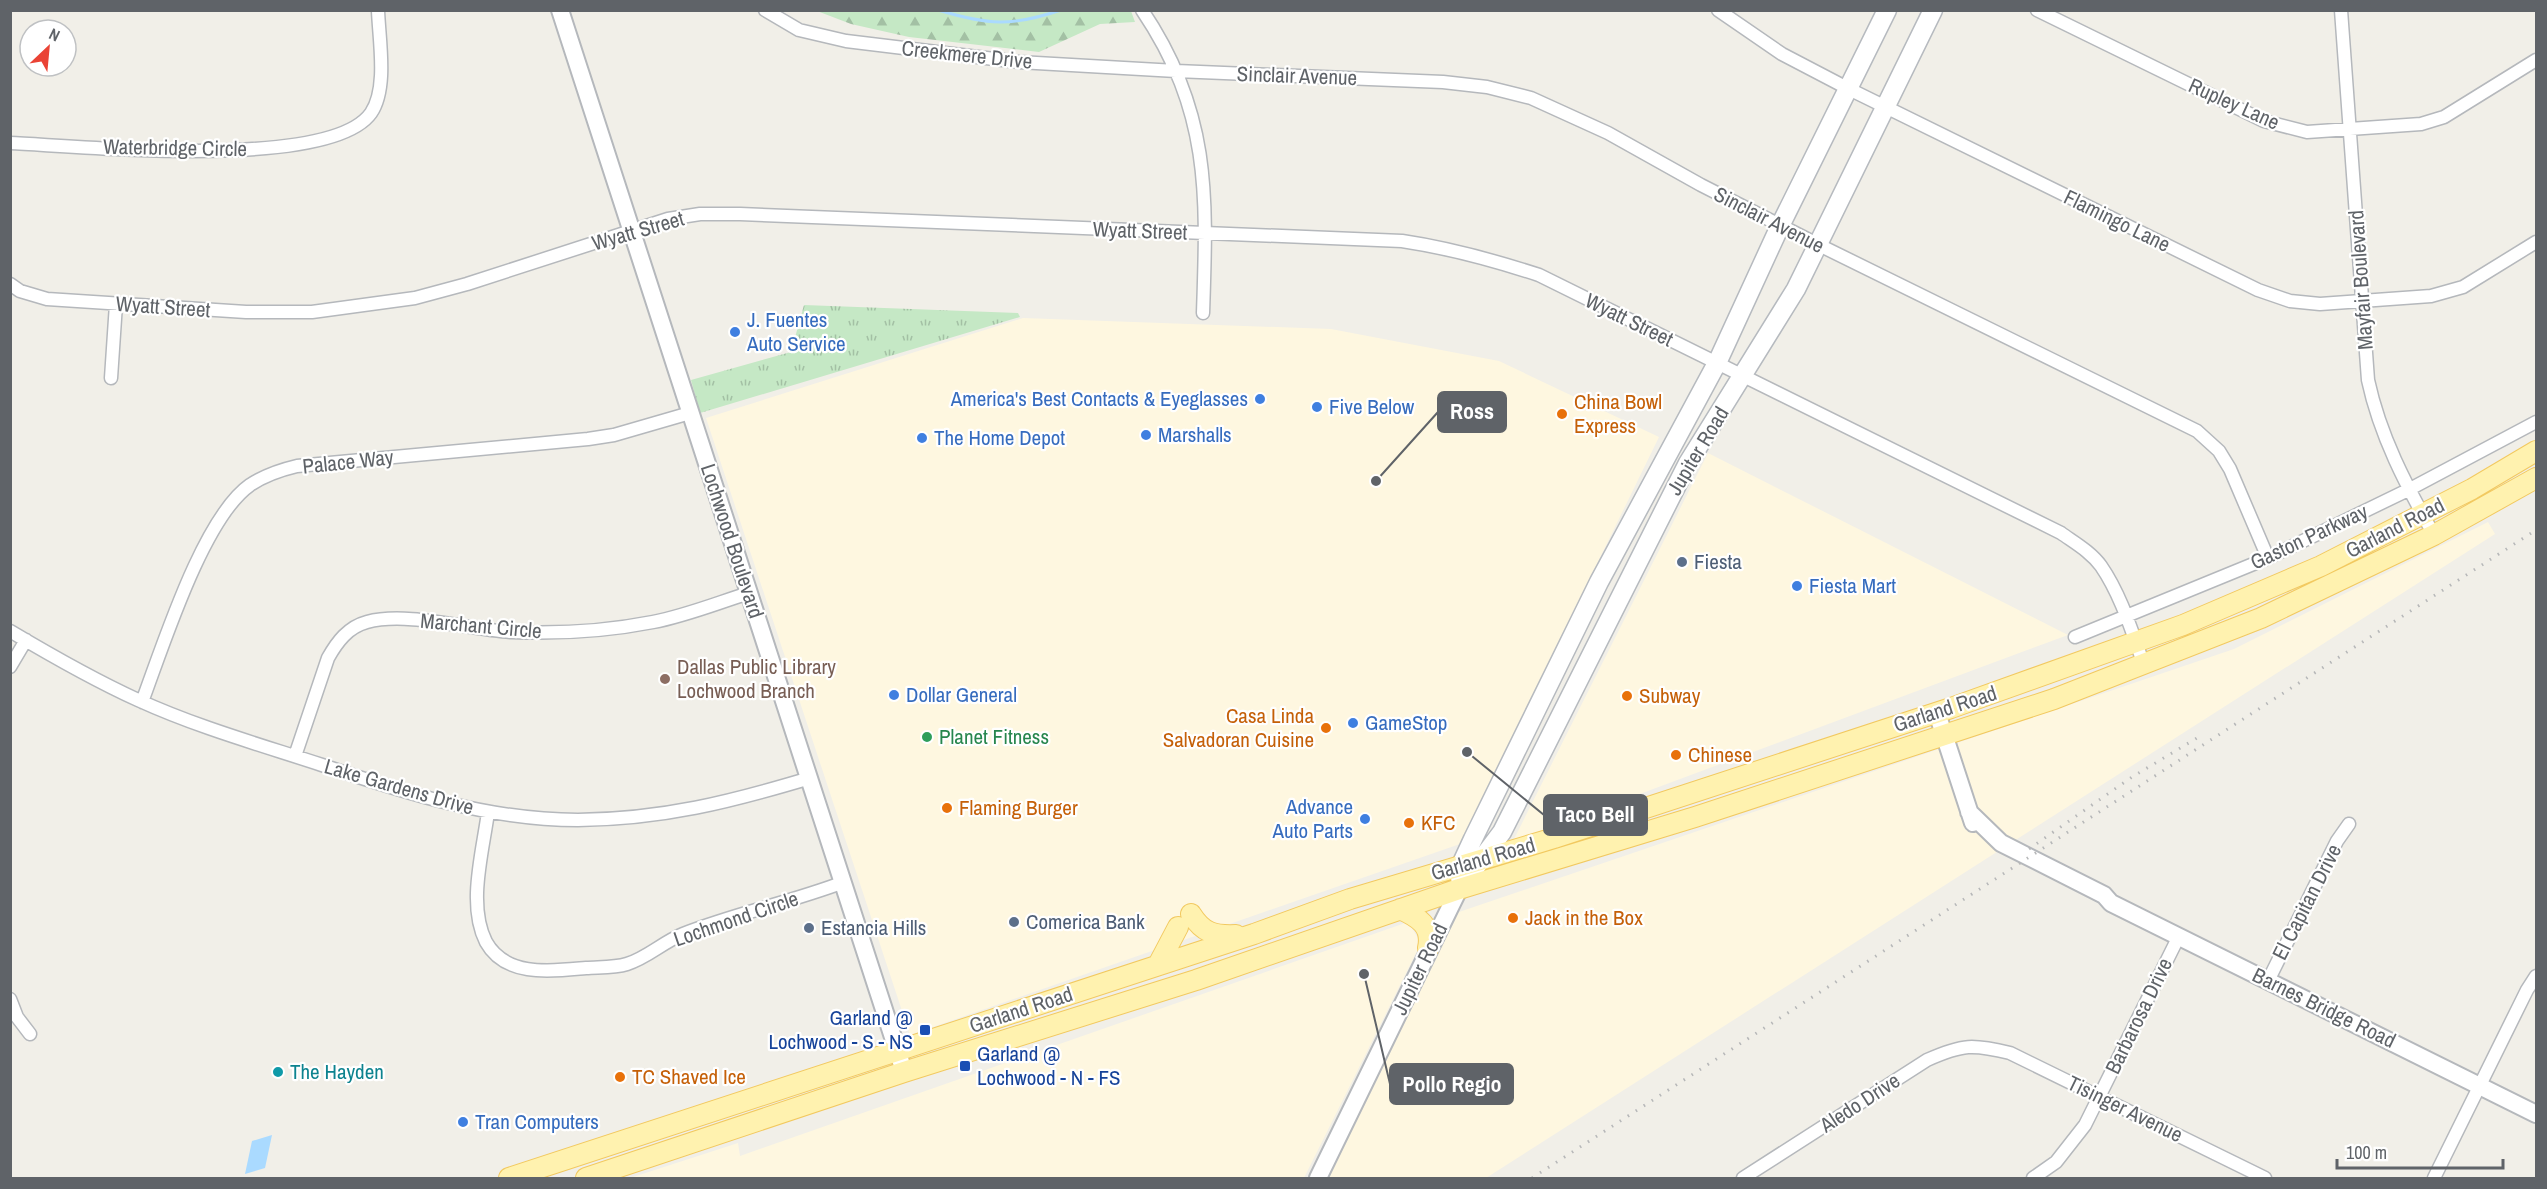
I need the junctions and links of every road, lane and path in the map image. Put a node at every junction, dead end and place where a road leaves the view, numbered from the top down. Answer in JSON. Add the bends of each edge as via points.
{"nodes":[{"id":1,"x":378,"y":10,"type":"edge"},
{"id":2,"x":560,"y":10,"type":"edge"},
{"id":3,"x":765,"y":10,"type":"edge"},
{"id":4,"x":1142,"y":10,"type":"edge"},
{"id":5,"x":1718,"y":10,"type":"edge"},
{"id":6,"x":1887,"y":10,"type":"edge"},
{"id":7,"x":1933,"y":10,"type":"edge"},
{"id":8,"x":2037,"y":10,"type":"edge"},
{"id":9,"x":2341,"y":10,"type":"edge"},
{"id":10,"x":2536,"y":60,"type":"edge"},
{"id":11,"x":1176,"y":71,"type":"junction"},
{"id":12,"x":1849,"y":89,"type":"junction"},
{"id":13,"x":1886,"y":107,"type":"junction"},
{"id":14,"x":2350,"y":131,"type":"junction"},
{"id":15,"x":10,"y":143,"type":"edge"},
{"id":16,"x":1780,"y":225,"type":"junction"},
{"id":17,"x":631,"y":232,"type":"junction"},
{"id":18,"x":1205,"y":234,"type":"junction"},
{"id":19,"x":2536,"y":243,"type":"edge"},
{"id":20,"x":1819,"y":245,"type":"junction"},
{"id":21,"x":10,"y":284,"type":"edge"},
{"id":22,"x":2361,"y":302,"type":"junction"},
{"id":23,"x":116,"y":304,"type":"junction"},
{"id":24,"x":1203,"y":313,"type":"dead end"},
{"id":25,"x":1717,"y":363,"type":"junction"},
{"id":26,"x":1744,"y":377,"type":"junction"},
{"id":27,"x":111,"y":378,"type":"dead end"},
{"id":28,"x":690,"y":413,"type":"junction"},
{"id":29,"x":2536,"y":422,"type":"edge"},
{"id":30,"x":2536,"y":451,"type":"edge"},
{"id":31,"x":2536,"y":478,"type":"edge"},
{"id":32,"x":2408,"y":490,"type":"junction"},
{"id":33,"x":1643,"y":498,"type":"junction"},
{"id":34,"x":1667,"y":503,"type":"junction"},
{"id":35,"x":2422,"y":514,"type":"junction"},
{"id":36,"x":2434,"y":535,"type":"junction"},
{"id":37,"x":2268,"y":558,"type":"junction"},
{"id":38,"x":749,"y":593,"type":"junction"},
{"id":39,"x":2125,"y":617,"type":"junction"},
{"id":40,"x":10,"y":631,"type":"edge"},
{"id":41,"x":2074,"y":637,"type":"dead end"},
{"id":42,"x":26,"y":640,"type":"junction"},
{"id":43,"x":2136,"y":643,"type":"junction"},
{"id":44,"x":2144,"y":665,"type":"junction"},
{"id":45,"x":10,"y":667,"type":"edge"},
{"id":46,"x":1572,"y":691,"type":"junction"},
{"id":47,"x":1546,"y":693,"type":"junction"},
{"id":48,"x":142,"y":702,"type":"junction"},
{"id":49,"x":1937,"y":713,"type":"junction"},
{"id":50,"x":1945,"y":736,"type":"junction"},
{"id":51,"x":1810,"y":753,"type":"junction"},
{"id":52,"x":295,"y":756,"type":"junction"},
{"id":53,"x":1818,"y":776,"type":"junction"},
{"id":54,"x":810,"y":778,"type":"junction"},
{"id":55,"x":1658,"y":802,"type":"junction"},
{"id":56,"x":488,"y":812,"type":"junction"},
{"id":57,"x":2349,"y":824,"type":"dead end"},
{"id":58,"x":1666,"y":825,"type":"junction"},
{"id":59,"x":1484,"y":858,"type":"junction"},
{"id":60,"x":1461,"y":865,"type":"junction"},
{"id":61,"x":844,"y":882,"type":"junction"},
{"id":62,"x":1460,"y":889,"type":"junction"},
{"id":63,"x":1400,"y":909,"type":"junction"},
{"id":64,"x":1254,"y":934,"type":"junction"},
{"id":65,"x":2179,"y":936,"type":"junction"},
{"id":66,"x":1428,"y":948,"type":"junction"},
{"id":67,"x":1158,"y":965,"type":"junction"},
{"id":68,"x":2536,"y":976,"type":"edge"},
{"id":69,"x":2268,"y":981,"type":"junction"},
{"id":70,"x":10,"y":999,"type":"edge"},
{"id":71,"x":30,"y":1034,"type":"dead end"},
{"id":72,"x":1983,"y":1046,"type":"joint"},
{"id":73,"x":898,"y":1050,"type":"junction"},
{"id":74,"x":904,"y":1072,"type":"junction"},
{"id":75,"x":2480,"y":1085,"type":"junction"},
{"id":76,"x":2100,"y":1096,"type":"junction"},
{"id":77,"x":2536,"y":1114,"type":"edge"},
{"id":78,"x":675,"y":1124,"type":"junction"},
{"id":79,"x":683,"y":1147,"type":"junction"},
{"id":80,"x":2247,"y":1174,"type":"edge"},
{"id":81,"x":509,"y":1179,"type":"edge"},
{"id":82,"x":586,"y":1179,"type":"edge"},
{"id":83,"x":1318,"y":1179,"type":"edge"},
{"id":84,"x":1743,"y":1179,"type":"edge"},
{"id":85,"x":2033,"y":1179,"type":"edge"},
{"id":86,"x":2265,"y":1179,"type":"edge"},
{"id":87,"x":2434,"y":1179,"type":"edge"}],
"edges":[{"from":1,"to":15,"type":"street","name":"Waterbridge Circle","via":[[381,95],[360,124],[346,132],[233,152]]},
{"from":2,"to":17,"type":"street","name":"Lochwood Boulevard"},
{"from":3,"to":11,"type":"street","name":"Creekmere Drive","via":[[799,30],[846,41],[1019,62]]},
{"from":4,"to":11,"type":"street"},
{"from":5,"to":12,"type":"street","name":"Flamingo Lane","via":[[1782,54]]},
{"from":6,"to":12,"type":"main road","name":"Jupiter Road"},
{"from":7,"to":13,"type":"main road","name":"Jupiter Road"},
{"from":8,"to":14,"type":"street","name":"Rupley Lane","via":[[2264,121],[2307,132]]},
{"from":9,"to":14,"type":"street","name":"Mayfair Boulevard"},
{"from":10,"to":14,"type":"street","name":"Rupley Lane","via":[[2444,117],[2421,124]]},
{"from":11,"to":16,"type":"street","name":"Sinclair Avenue","via":[[1488,87],[1531,98],[1608,133]]},
{"from":11,"to":18,"type":"street","via":[[1191,110],[1201,156]]},
{"from":12,"to":13,"type":"street","name":"Flamingo Lane"},
{"from":12,"to":16,"type":"main road","name":"Jupiter Road"},
{"from":13,"to":20,"type":"main road","name":"Jupiter Road"},
{"from":13,"to":22,"type":"street","name":"Flamingo Lane","via":[[2258,290],[2290,301]]},
{"from":14,"to":22,"type":"street","name":"Mayfair Boulevard"},
{"from":16,"to":20,"type":"street","name":"Sinclair Avenue"},
{"from":16,"to":25,"type":"main road","name":"Jupiter Road"},
{"from":17,"to":18,"type":"street","name":"Wyatt Street","via":[[668,219],[740,214]]},
{"from":17,"to":23,"type":"street","name":"Wyatt Street","via":[[467,284],[403,299],[312,312]]},
{"from":17,"to":28,"type":"street","name":"Lochwood Boulevard"},
{"from":18,"to":24,"type":"street"},
{"from":18,"to":25,"type":"street","name":"Wyatt Street","via":[[1402,241],[1488,258],[1539,275]]},
{"from":19,"to":22,"type":"street","name":"Flamingo Lane","via":[[2463,287],[2431,296]]},
{"from":20,"to":26,"type":"main road","name":"Jupiter Road"},
{"from":20,"to":37,"type":"street","name":"Sinclair Avenue","via":[[2197,431],[2230,469]]},
{"from":21,"to":23,"type":"street","name":"Wyatt Street","via":[[47,299]]},
{"from":22,"to":32,"type":"street","name":"Mayfair Boulevard","via":[[2373,405]]},
{"from":23,"to":27,"type":"street"},
{"from":25,"to":26,"type":"street","name":"Wyatt Street"},
{"from":25,"to":33,"type":"main road","name":"Jupiter Road"},
{"from":26,"to":34,"type":"main road","name":"Jupiter Road","via":[[1698,446]]},
{"from":26,"to":39,"type":"street","name":"Wyatt Street","via":[[2061,533],[2100,565]]},
{"from":28,"to":38,"type":"street","name":"Lochwood Boulevard"},
{"from":28,"to":48,"type":"street","name":"Palace Way","via":[[588,439],[297,466],[271,473],[249,486],[228,506],[207,539]]},
{"from":29,"to":32,"type":"street","name":"Gaston Parkway"},
{"from":30,"to":35,"type":"main road","name":"Garland Road"},
{"from":31,"to":36,"type":"main road","name":"Garland Road"},
{"from":32,"to":35,"type":"street","name":"Mayfair Boulevard"},
{"from":32,"to":37,"type":"street","name":"Gaston Parkway"},
{"from":33,"to":34,"type":"main road"},
{"from":33,"to":47,"type":"main road","name":"Jupiter Road"},
{"from":34,"to":46,"type":"main road","name":"Jupiter Road"},
{"from":35,"to":36,"type":"street","name":"Mayfair Boulevard"},
{"from":35,"to":43,"type":"main road","name":"Garland Road","via":[[2291,580]]},
{"from":36,"to":44,"type":"main road","name":"Garland Road","via":[[2261,618]]},
{"from":37,"to":39,"type":"street","name":"Gaston Parkway"},
{"from":38,"to":52,"type":"street","name":"Marchant Circle","via":[[663,620],[586,631],[509,632],[402,620],[366,622],[349,630],[328,658]]},
{"from":38,"to":54,"type":"street","name":"Lochwood Boulevard"},
{"from":39,"to":41,"type":"street","name":"Gaston Parkway"},
{"from":39,"to":43,"type":"street","name":"Wyatt Street"},
{"from":40,"to":42,"type":"street","name":"Lake Gardens Drive"},
{"from":42,"to":45,"type":"street"},
{"from":42,"to":48,"type":"street","name":"Lake Gardens Drive"},
{"from":43,"to":44,"type":"street","name":"Wyatt Street"},
{"from":43,"to":49,"type":"main road","name":"Garland Road"},
{"from":44,"to":50,"type":"main road","name":"Garland Road"},
{"from":46,"to":47,"type":"main road"},
{"from":46,"to":59,"type":"main road","name":"Jupiter Road","via":[[1502,832]]},
{"from":47,"to":60,"type":"main road","name":"Jupiter Road"},
{"from":48,"to":52,"type":"street","name":"Lake Gardens Drive"},
{"from":49,"to":50,"type":"street","name":"Barnes Bridge Road"},
{"from":49,"to":51,"type":"main road","name":"Garland Road"},
{"from":50,"to":53,"type":"main road","name":"Garland Road"},
{"from":50,"to":65,"type":"street","name":"Barnes Bridge Road","via":[[1976,831],[1990,846],[2099,904],[2111,903]]},
{"from":51,"to":53,"type":"main road"},
{"from":51,"to":55,"type":"main road","name":"Garland Road"},
{"from":52,"to":56,"type":"street","name":"Lake Gardens Drive","via":[[411,794]]},
{"from":53,"to":58,"type":"main road","name":"Garland Road"},
{"from":54,"to":56,"type":"street","name":"Lake Gardens Drive","via":[[722,804],[629,818],[547,818]]},
{"from":54,"to":61,"type":"street","name":"Lochwood Boulevard"},
{"from":55,"to":58,"type":"main road"},
{"from":55,"to":59,"type":"main road","name":"Garland Road"},
{"from":56,"to":61,"type":"street","name":"Lochmond Circle","via":[[477,898],[479,922],[487,944],[504,961],[541,972],[626,965],[683,934]]},
{"from":57,"to":69,"type":"street","name":"El Capitan Drive"},
{"from":58,"to":62,"type":"main road","name":"Garland Road"},
{"from":59,"to":60,"type":"main road","name":"Garland Road"},
{"from":59,"to":62,"type":"main road","name":"Jupiter Road"},
{"from":60,"to":62,"type":"main road","name":"Jupiter Road"},
{"from":60,"to":64,"type":"main road","name":"Garland Road"},
{"from":61,"to":73,"type":"street","name":"Lochwood Boulevard"},
{"from":62,"to":63,"type":"main road","name":"Garland Road"},
{"from":62,"to":66,"type":"street","name":"Jupiter Road"},
{"from":63,"to":66,"type":"main road","via":[[1416,916],[1426,927],[1431,938]]},
{"from":63,"to":74,"type":"main road","name":"Garland Road","via":[[1196,980]]},
{"from":64,"to":67,"type":"main road","name":"Garland Road"},
{"from":64,"to":67,"type":"main road","via":[[1220,936],[1185,921]]},
{"from":65,"to":69,"type":"street","name":"Barnes Bridge Road"},
{"from":65,"to":76,"type":"street","name":"Barbarosa Drive"},
{"from":66,"to":83,"type":"street","name":"Jupiter Road"},
{"from":67,"to":73,"type":"main road","name":"Garland Road"},
{"from":68,"to":75,"type":"street"},
{"from":69,"to":75,"type":"street","name":"Barnes Bridge Road"},
{"from":70,"to":71,"type":"street"},
{"from":72,"to":76,"type":"street","name":"Tisinger Avenue","via":[[2010,1053]]},
{"from":72,"to":84,"type":"street","name":"Aledo Drive","via":[[1956,1047],[1928,1060]]},
{"from":73,"to":74,"type":"street","name":"Lochwood Boulevard"},
{"from":73,"to":78,"type":"main road","name":"Garland Road"},
{"from":74,"to":79,"type":"main road","name":"Garland Road"},
{"from":75,"to":77,"type":"street","name":"Barnes Bridge Road"},
{"from":75,"to":87,"type":"street"},
{"from":76,"to":80,"type":"street","name":"Tisinger Avenue"},
{"from":76,"to":85,"type":"street","name":"Barbarosa Drive","via":[[2072,1144]]},
{"from":78,"to":79,"type":"main road"},
{"from":78,"to":81,"type":"main road","name":"Garland Road"},
{"from":79,"to":82,"type":"main road","name":"Garland Road"},
{"from":80,"to":86,"type":"street","name":"Tisinger Avenue"}]}
